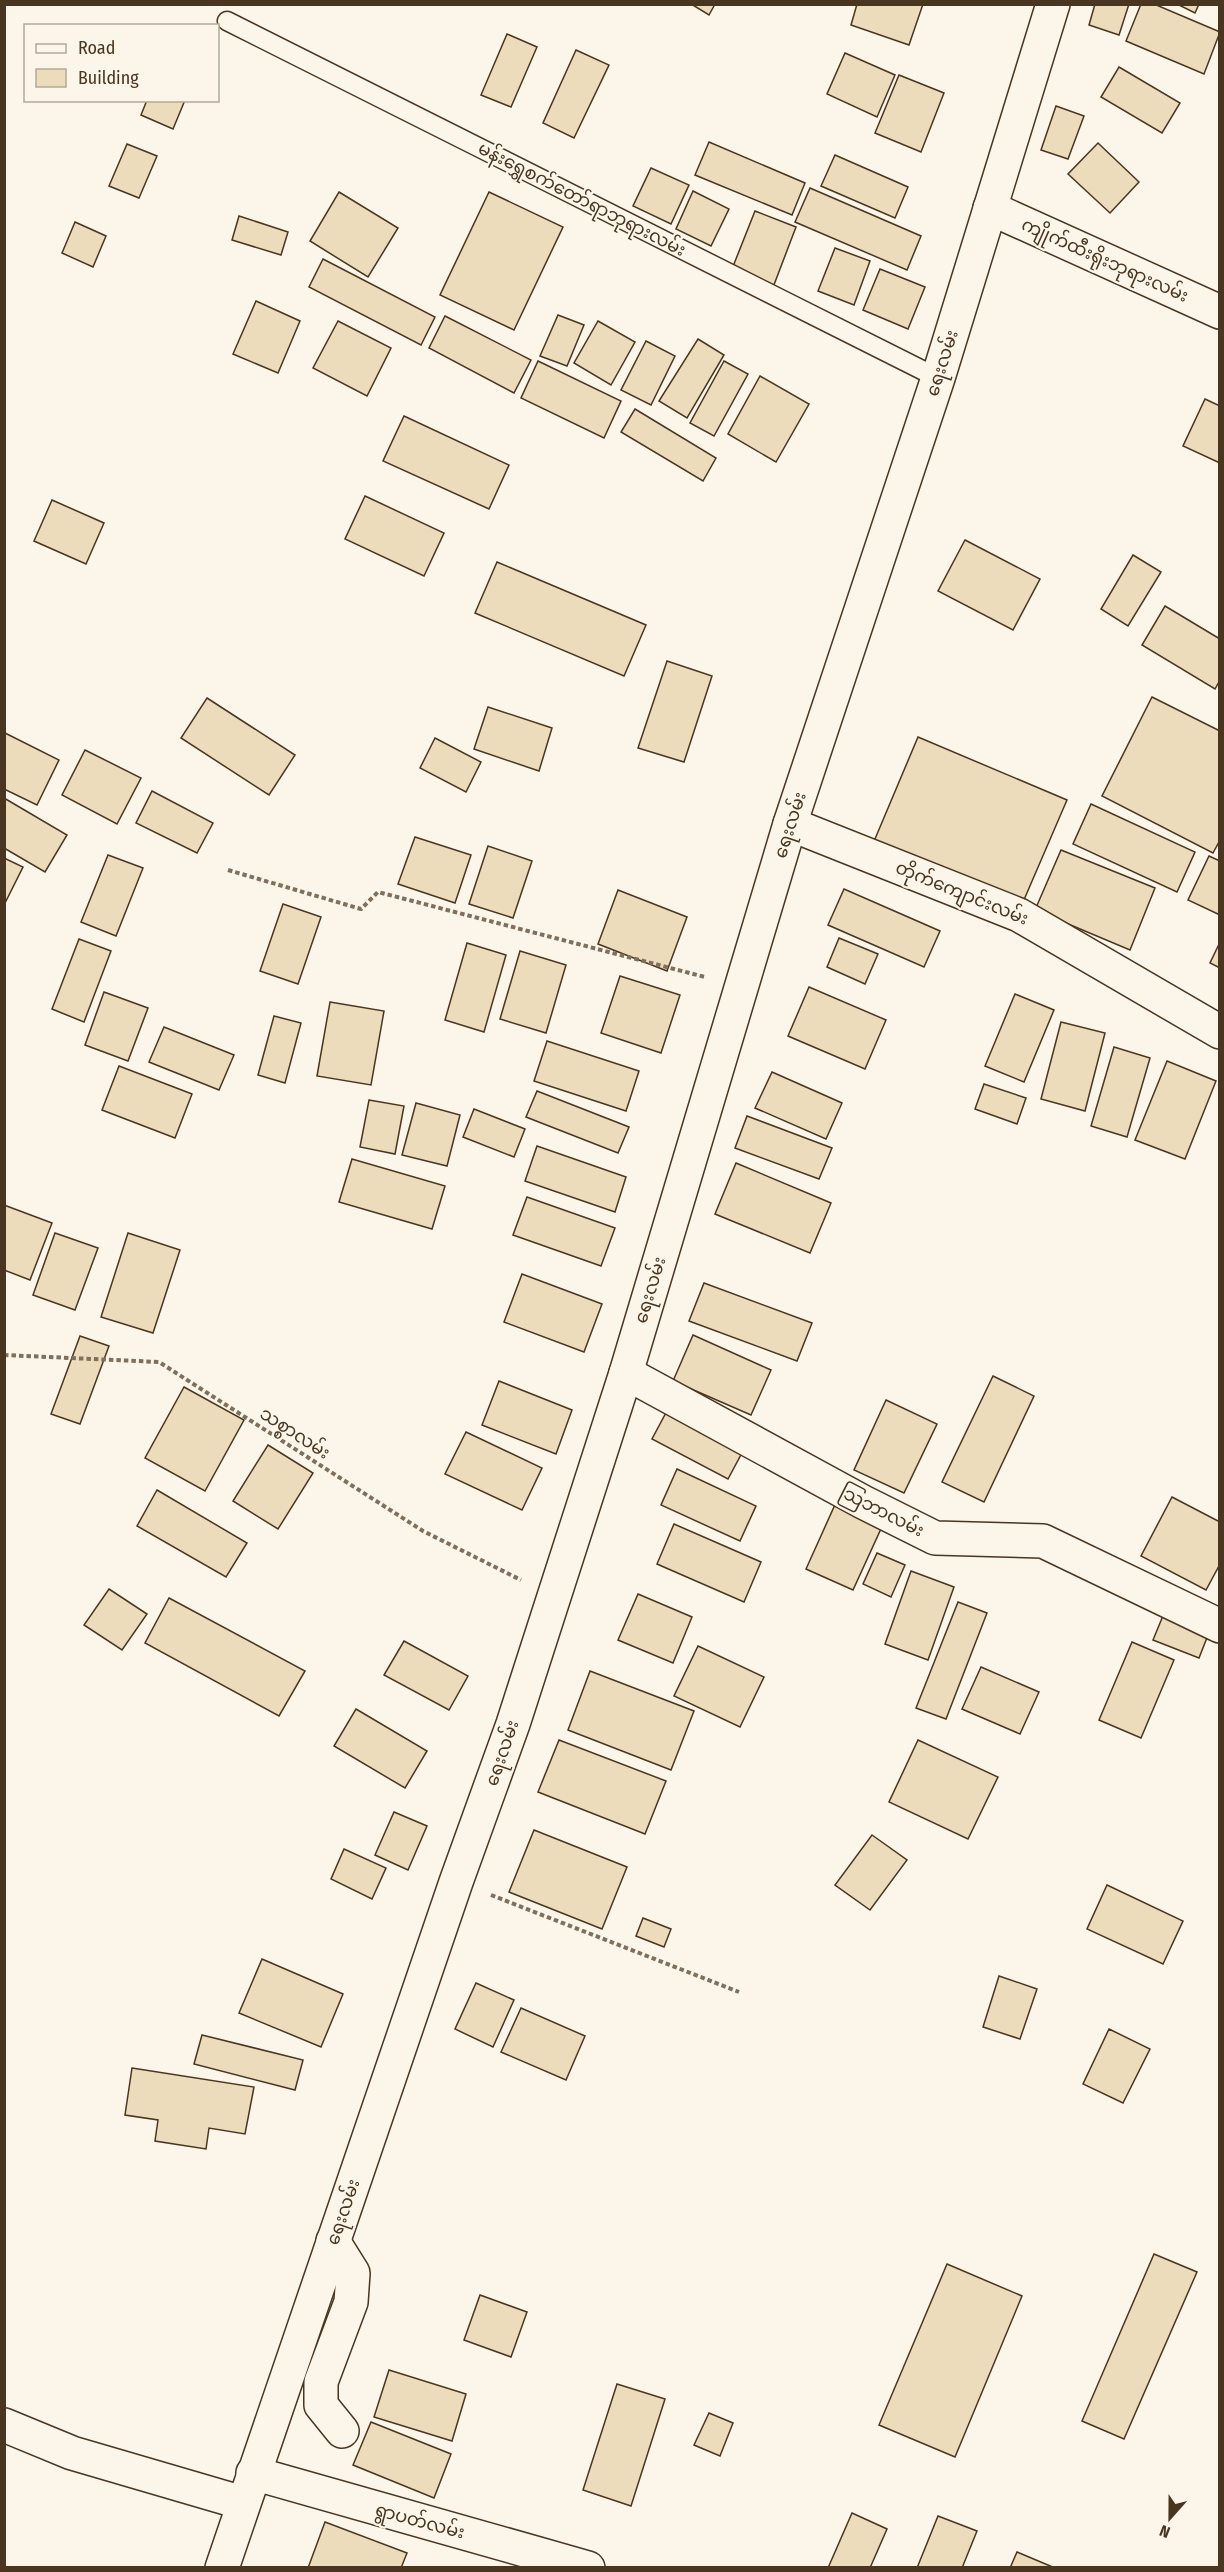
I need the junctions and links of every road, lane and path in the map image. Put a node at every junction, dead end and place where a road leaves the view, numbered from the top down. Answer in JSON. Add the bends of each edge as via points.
{"nodes":[{"id":1,"x":1053,"y":4,"type":"edge"},
{"id":2,"x":227,"y":21,"type":"dead end"},
{"id":3,"x":990,"y":208,"type":"junction"},
{"id":4,"x":1220,"y":312,"type":"edge"},
{"id":5,"x":938,"y":378,"type":"junction"},
{"id":6,"x":790,"y":824,"type":"junction"},
{"id":7,"x":228,"y":870,"type":"dead end"},
{"id":8,"x":741,"y":987,"type":"junction"},
{"id":9,"x":1220,"y":1032,"type":"edge"},
{"id":10,"x":4,"y":1354,"type":"edge"},
{"id":11,"x":626,"y":1372,"type":"junction"},
{"id":12,"x":554,"y":1596,"type":"junction"},
{"id":13,"x":1220,"y":1626,"type":"edge"},
{"id":14,"x":456,"y":1882,"type":"junction"},
{"id":15,"x":739,"y":1992,"type":"dead end"},
{"id":16,"x":333,"y":2241,"type":"junction"},
{"id":17,"x":4,"y":2424,"type":"edge"},
{"id":18,"x":342,"y":2431,"type":"dead end"},
{"id":19,"x":248,"y":2488,"type":"junction"},
{"id":20,"x":222,"y":2568,"type":"edge"},
{"id":21,"x":588,"y":2568,"type":"edge"}],
"edges":[{"from":1,"to":3,"type":"street","name":"ရေးလမ်း"},
{"from":2,"to":5,"type":"lane","name":"မန်းရွှေစက်တော်ရာဘုရားလမ်း"},
{"from":3,"to":4,"type":"street","name":"ကျိုက်ထီးရိုးဘုရားလမ်း"},
{"from":3,"to":5,"type":"street","name":"ရေးလမ်း"},
{"from":5,"to":6,"type":"street","name":"ရေးလမ်း"},
{"from":6,"to":8,"type":"street","name":"ရေးလမ်း"},
{"from":6,"to":9,"type":"street","name":"တိုက်ကျောင်းလမ်း","via":[[1020,915]]},
{"from":7,"to":8,"type":"path","via":[[362,909],[378,892]]},
{"from":8,"to":11,"type":"street","name":"ရေးလမ်း"},
{"from":10,"to":12,"type":"path","name":"သစ္စာလမ်း","via":[[159,1362],[423,1531]]},
{"from":11,"to":12,"type":"street","name":"ရေးလမ်း"},
{"from":11,"to":13,"type":"street","name":"သြဘာလမ်း","via":[[935,1538],[1043,1541]]},
{"from":12,"to":14,"type":"street","name":"ရေးလမ်း"},
{"from":14,"to":15,"type":"path"},
{"from":14,"to":16,"type":"street","name":"ရေးလမ်း"},
{"from":16,"to":18,"type":"street","via":[[353,2273],[352,2293],[321,2382],[321,2405]]},
{"from":16,"to":19,"type":"street","name":"ရေးလမ်း"},
{"from":17,"to":19,"type":"street","name":"ရွာပတ်လမ်း","via":[[72,2453]]},
{"from":19,"to":20,"type":"street","name":"ရေးလမ်း"},
{"from":19,"to":21,"type":"street","name":"ရွာပတ်လမ်း"}]}
